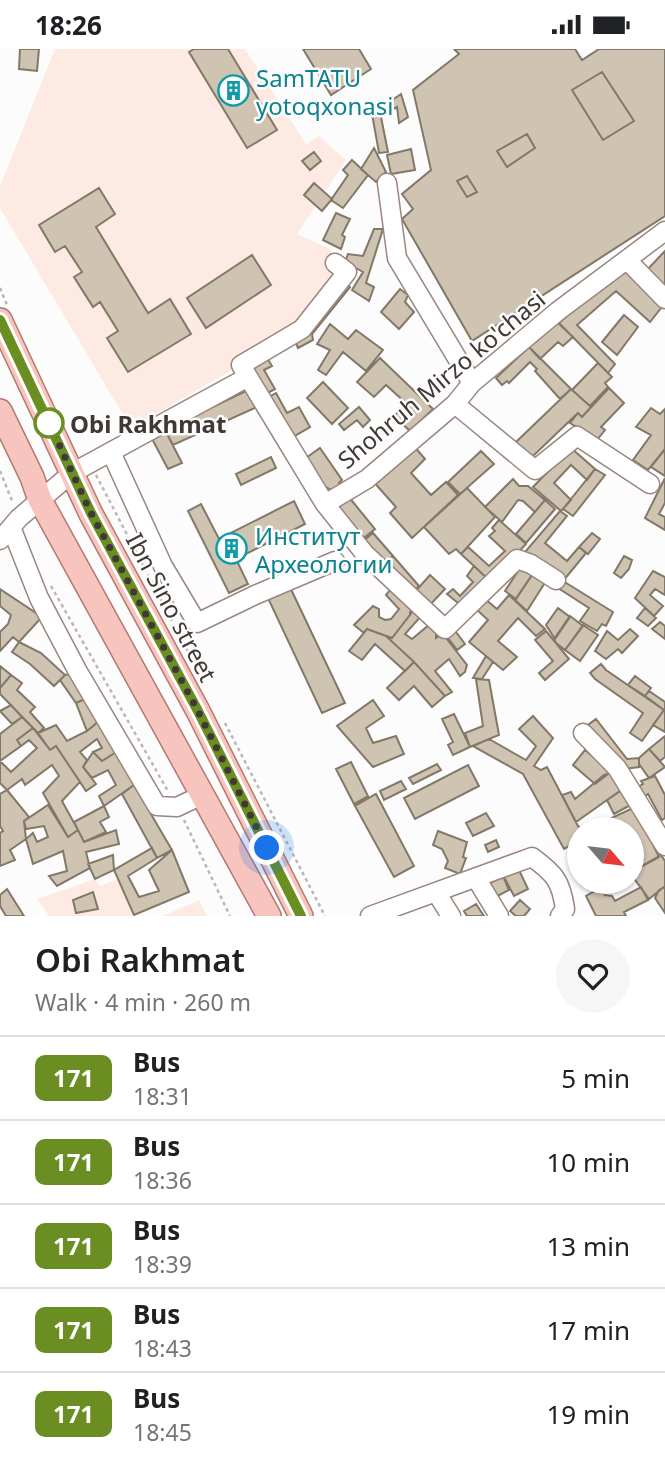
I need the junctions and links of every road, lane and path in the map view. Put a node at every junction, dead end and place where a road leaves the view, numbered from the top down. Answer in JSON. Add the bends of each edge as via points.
{"nodes":[{"id":1,"x":387,"y":183,"type":"dead end"},
{"id":2,"x":665,"y":231,"type":"edge"},
{"id":3,"x":627,"y":260,"type":"junction"},
{"id":4,"x":335,"y":263,"type":"dead end"},
{"id":5,"x":665,"y":299,"type":"edge"},
{"id":6,"x":0,"y":320,"type":"edge"},
{"id":7,"x":248,"y":377,"type":"junction"},
{"id":8,"x":472,"y":383,"type":"junction"},
{"id":9,"x":455,"y":404,"type":"junction"},
{"id":10,"x":0,"y":411,"type":"edge"},
{"id":11,"x":111,"y":452,"type":"junction"},
{"id":12,"x":0,"y":471,"type":"edge"},
{"id":13,"x":72,"y":473,"type":"junction"},
{"id":14,"x":650,"y":484,"type":"dead end"},
{"id":15,"x":40,"y":500,"type":"junction"},
{"id":16,"x":325,"y":504,"type":"junction"},
{"id":17,"x":10,"y":528,"type":"edge"},
{"id":18,"x":335,"y":561,"type":"dead end"},
{"id":19,"x":48,"y":579,"type":"dead end"},
{"id":20,"x":556,"y":580,"type":"dead end"},
{"id":21,"x":583,"y":733,"type":"dead end"},
{"id":22,"x":202,"y":795,"type":"junction"},
{"id":23,"x":177,"y":807,"type":"junction"},
{"id":24,"x":665,"y":846,"type":"edge"},
{"id":25,"x":476,"y":878,"type":"junction"},
{"id":26,"x":436,"y":892,"type":"junction"},
{"id":27,"x":230,"y":916,"type":"edge"},
{"id":28,"x":269,"y":916,"type":"edge"},
{"id":29,"x":301,"y":916,"type":"edge"},
{"id":30,"x":370,"y":916,"type":"edge"},
{"id":31,"x":451,"y":916,"type":"edge"},
{"id":32,"x":499,"y":916,"type":"edge"},
{"id":33,"x":560,"y":916,"type":"edge"}],
"edges":[{"from":1,"to":8,"type":"street","via":[[397,258]]},
{"from":2,"to":3,"type":"street","name":"Shohruh Mirzo ko'chasi"},
{"from":3,"to":5,"type":"street"},
{"from":3,"to":8,"type":"street","name":"Shohruh Mirzo ko'chasi"},
{"from":4,"to":7,"type":"street","via":[[347,272],[302,329],[241,365]]},
{"from":6,"to":13,"type":"main road","name":"Ibn Sino street"},
{"from":7,"to":11,"type":"street"},
{"from":7,"to":16,"type":"street","name":"Shohruh Mirzo ko'chasi"},
{"from":8,"to":9,"type":"street","name":"Shohruh Mirzo ko'chasi"},
{"from":9,"to":14,"type":"street","via":[[535,470],[577,436]]},
{"from":9,"to":16,"type":"street","name":"Shohruh Mirzo ko'chasi","via":[[367,479]]},
{"from":10,"to":15,"type":"main road"},
{"from":11,"to":13,"type":"street"},
{"from":11,"to":18,"type":"street","via":[[163,566],[197,623]]},
{"from":12,"to":17,"type":"path"},
{"from":13,"to":15,"type":"street"},
{"from":13,"to":29,"type":"main road","name":"Ibn Sino street"},
{"from":15,"to":17,"type":"street"},
{"from":15,"to":22,"type":"main road"},
{"from":16,"to":20,"type":"street","via":[[365,554],[445,629],[517,559]]},
{"from":17,"to":23,"type":"street","via":[[39,598],[77,670],[157,806]]},
{"from":19,"to":23,"type":"path"},
{"from":21,"to":24,"type":"street","via":[[617,768]]},
{"from":22,"to":23,"type":"street"},
{"from":22,"to":28,"type":"main road"},
{"from":23,"to":27,"type":"path"},
{"from":25,"to":26,"type":"street"},
{"from":25,"to":32,"type":"street"},
{"from":25,"to":33,"type":"street","via":[[533,857],[553,872],[562,890],[565,909]]},
{"from":26,"to":30,"type":"street"},
{"from":26,"to":31,"type":"street"}]}
